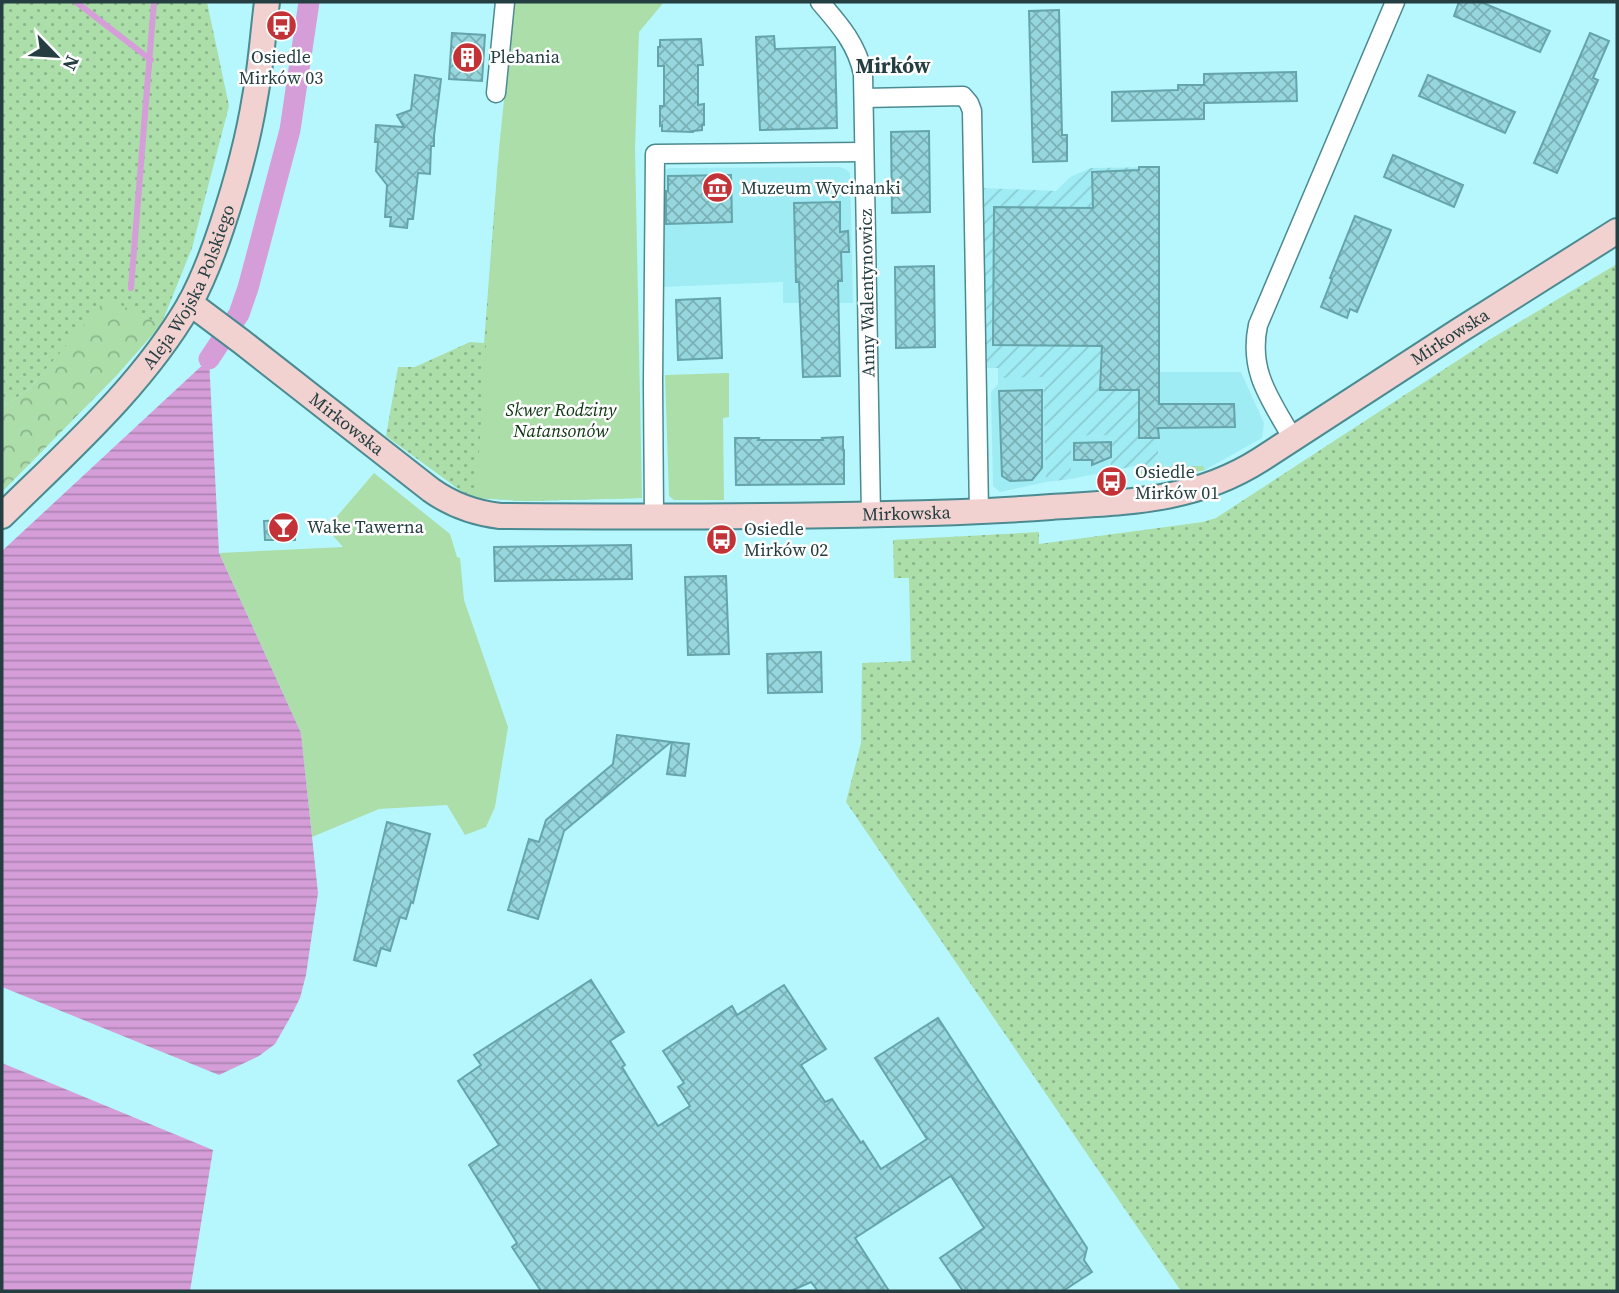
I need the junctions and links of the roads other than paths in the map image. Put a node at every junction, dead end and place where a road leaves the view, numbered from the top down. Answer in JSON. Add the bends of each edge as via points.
{"nodes":[{"id":1,"x":267,"y":2,"type":"edge"},
{"id":2,"x":505,"y":2,"type":"edge"},
{"id":3,"x":820,"y":2,"type":"edge"},
{"id":4,"x":1395,"y":2,"type":"edge"},
{"id":5,"x":496,"y":93,"type":"dead end"},
{"id":6,"x":864,"y":98,"type":"junction"},
{"id":7,"x":864,"y":152,"type":"junction"},
{"id":8,"x":1617,"y":231,"type":"edge"},
{"id":9,"x":190,"y":303,"type":"junction"},
{"id":10,"x":1293,"y":439,"type":"junction"},
{"id":11,"x":979,"y":511,"type":"junction"},
{"id":12,"x":871,"y":514,"type":"junction"},
{"id":13,"x":2,"y":516,"type":"edge"},
{"id":14,"x":654,"y":516,"type":"junction"}],
"edges":[{"from":1,"to":9,"type":"street","name":"Aleja Wojska Polskiego","via":[[256,95],[240,170],[205,274]]},
{"from":2,"to":5,"type":"street"},
{"from":3,"to":6,"type":"street","name":"Anny Walentynowicz","via":[[854,46]]},
{"from":4,"to":10,"type":"street","via":[[1258,325],[1258,371]]},
{"from":6,"to":7,"type":"street","name":"Anny Walentynowicz"},
{"from":6,"to":11,"type":"street","via":[[963,96],[972,111]]},
{"from":7,"to":12,"type":"street","name":"Anny Walentynowicz"},
{"from":7,"to":14,"type":"street","via":[[655,154]]},
{"from":8,"to":10,"type":"street","name":"Mirkowska"},
{"from":9,"to":13,"type":"street","name":"Aleja Wojska Polskiego","via":[[162,346],[118,398]]},
{"from":9,"to":14,"type":"street","name":"Mirkowska","via":[[431,490],[461,508],[500,516]]},
{"from":10,"to":11,"type":"street","name":"Mirkowska","via":[[1233,475],[1174,496]]},
{"from":11,"to":12,"type":"street","name":"Mirkowska"},
{"from":12,"to":14,"type":"street","name":"Mirkowska"}]}
